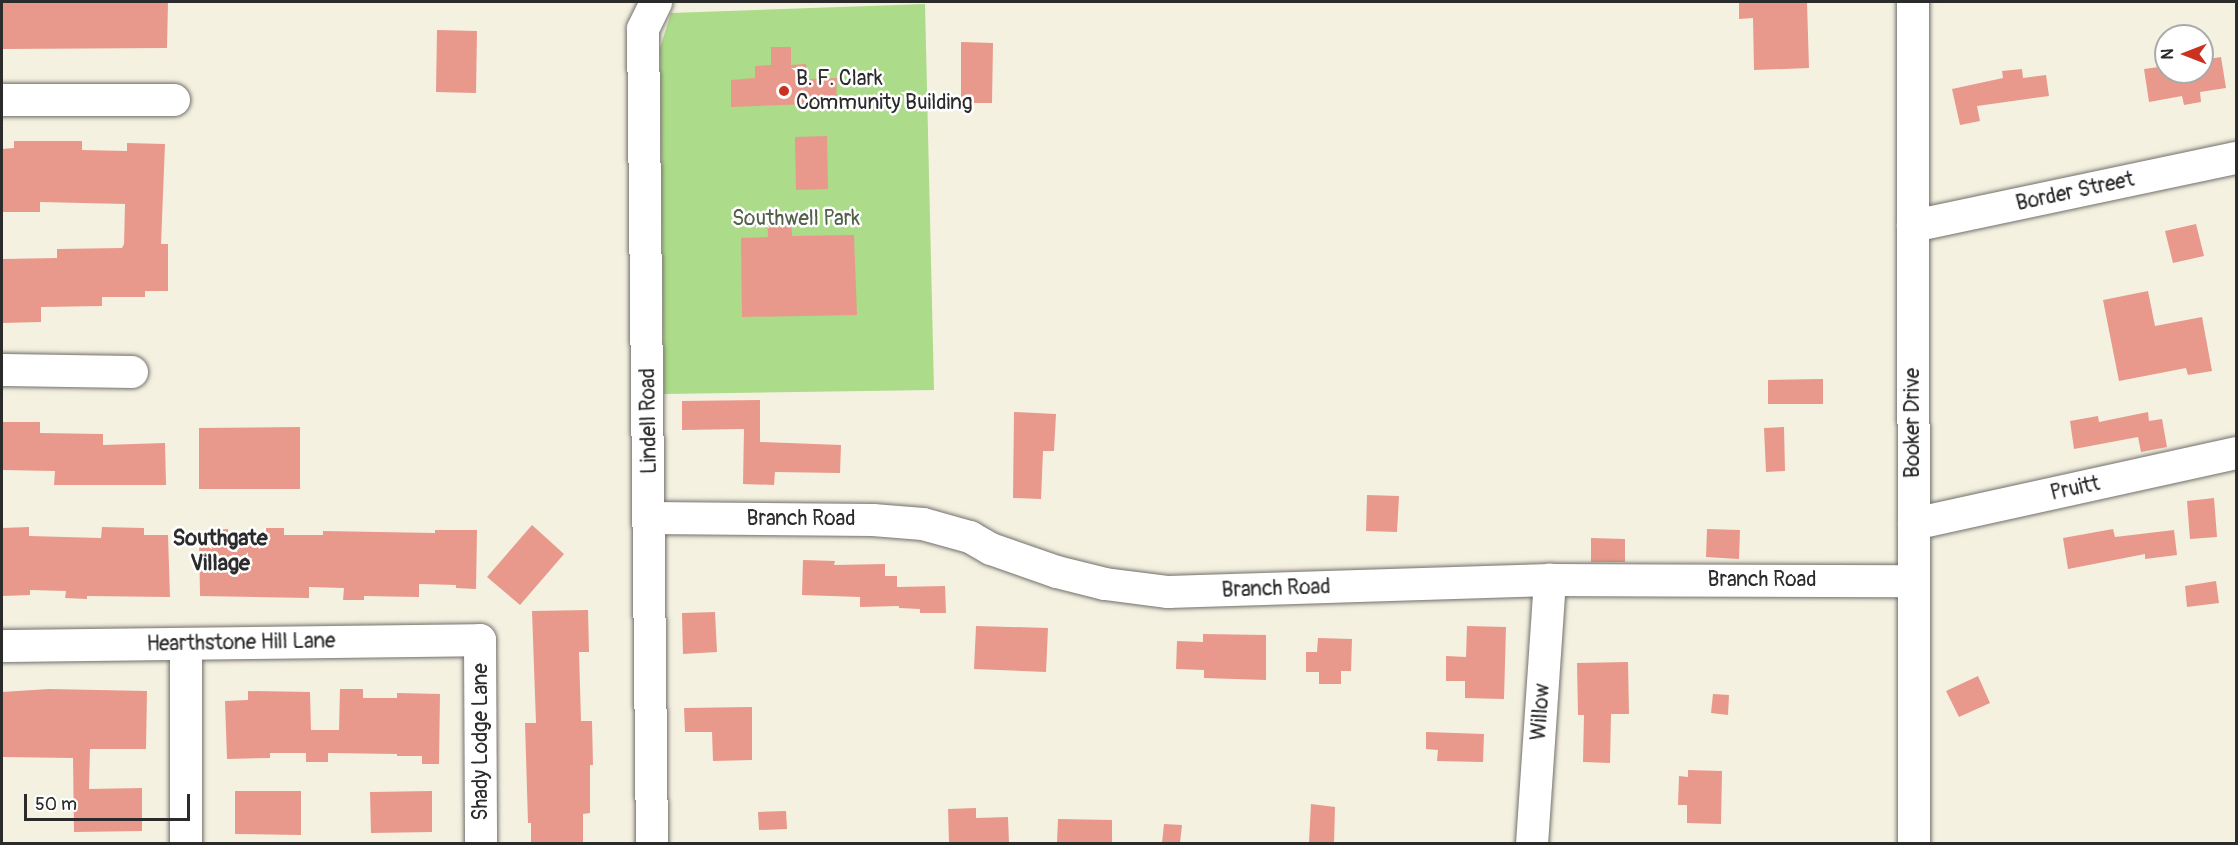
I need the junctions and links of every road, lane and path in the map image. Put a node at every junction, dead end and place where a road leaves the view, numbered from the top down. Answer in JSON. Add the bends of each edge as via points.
{"nodes":[{"id":1,"x":656,"y":2,"type":"edge"},
{"id":2,"x":1913,"y":2,"type":"edge"},
{"id":3,"x":2,"y":100,"type":"edge"},
{"id":4,"x":174,"y":100,"type":"dead end"},
{"id":5,"x":2236,"y":158,"type":"edge"},
{"id":6,"x":1913,"y":226,"type":"junction"},
{"id":7,"x":2,"y":370,"type":"edge"},
{"id":8,"x":132,"y":372,"type":"dead end"},
{"id":9,"x":2236,"y":453,"type":"edge"},
{"id":10,"x":650,"y":518,"type":"junction"},
{"id":11,"x":1914,"y":524,"type":"junction"},
{"id":12,"x":1550,"y":580,"type":"junction"},
{"id":13,"x":1914,"y":581,"type":"junction"},
{"id":14,"x":480,"y":640,"type":"joint"},
{"id":15,"x":186,"y":644,"type":"junction"},
{"id":16,"x":2,"y":646,"type":"edge"},
{"id":17,"x":186,"y":843,"type":"edge"},
{"id":18,"x":481,"y":843,"type":"edge"},
{"id":19,"x":652,"y":843,"type":"edge"},
{"id":20,"x":1532,"y":843,"type":"edge"},
{"id":21,"x":1914,"y":843,"type":"edge"}],
"edges":[{"from":1,"to":10,"type":"street","name":"Lindell Road","via":[[643,28]]},
{"from":2,"to":6,"type":"street","name":"Booker Drive"},
{"from":3,"to":4,"type":"street"},
{"from":5,"to":6,"type":"street","name":"Border Street"},
{"from":6,"to":11,"type":"street","name":"Booker Drive"},
{"from":7,"to":8,"type":"street"},
{"from":9,"to":11,"type":"street","name":"Pruitt"},
{"from":10,"to":12,"type":"street","name":"Branch Road","via":[[923,524],[970,537],[991,549],[1057,572],[1105,584],[1168,592]]},
{"from":10,"to":19,"type":"street","name":"Lindell Road"},
{"from":11,"to":13,"type":"street","name":"Booker Drive"},
{"from":12,"to":13,"type":"street","name":"Branch Road"},
{"from":12,"to":20,"type":"street","name":"Willow"},
{"from":13,"to":21,"type":"street","name":"Booker Drive"},
{"from":14,"to":15,"type":"street","name":"Hearthstone Hill Lane"},
{"from":14,"to":18,"type":"street","name":"Shady Lodge Lane"},
{"from":15,"to":16,"type":"street","name":"Hearthstone Hill Lane"},
{"from":15,"to":17,"type":"street"}]}
